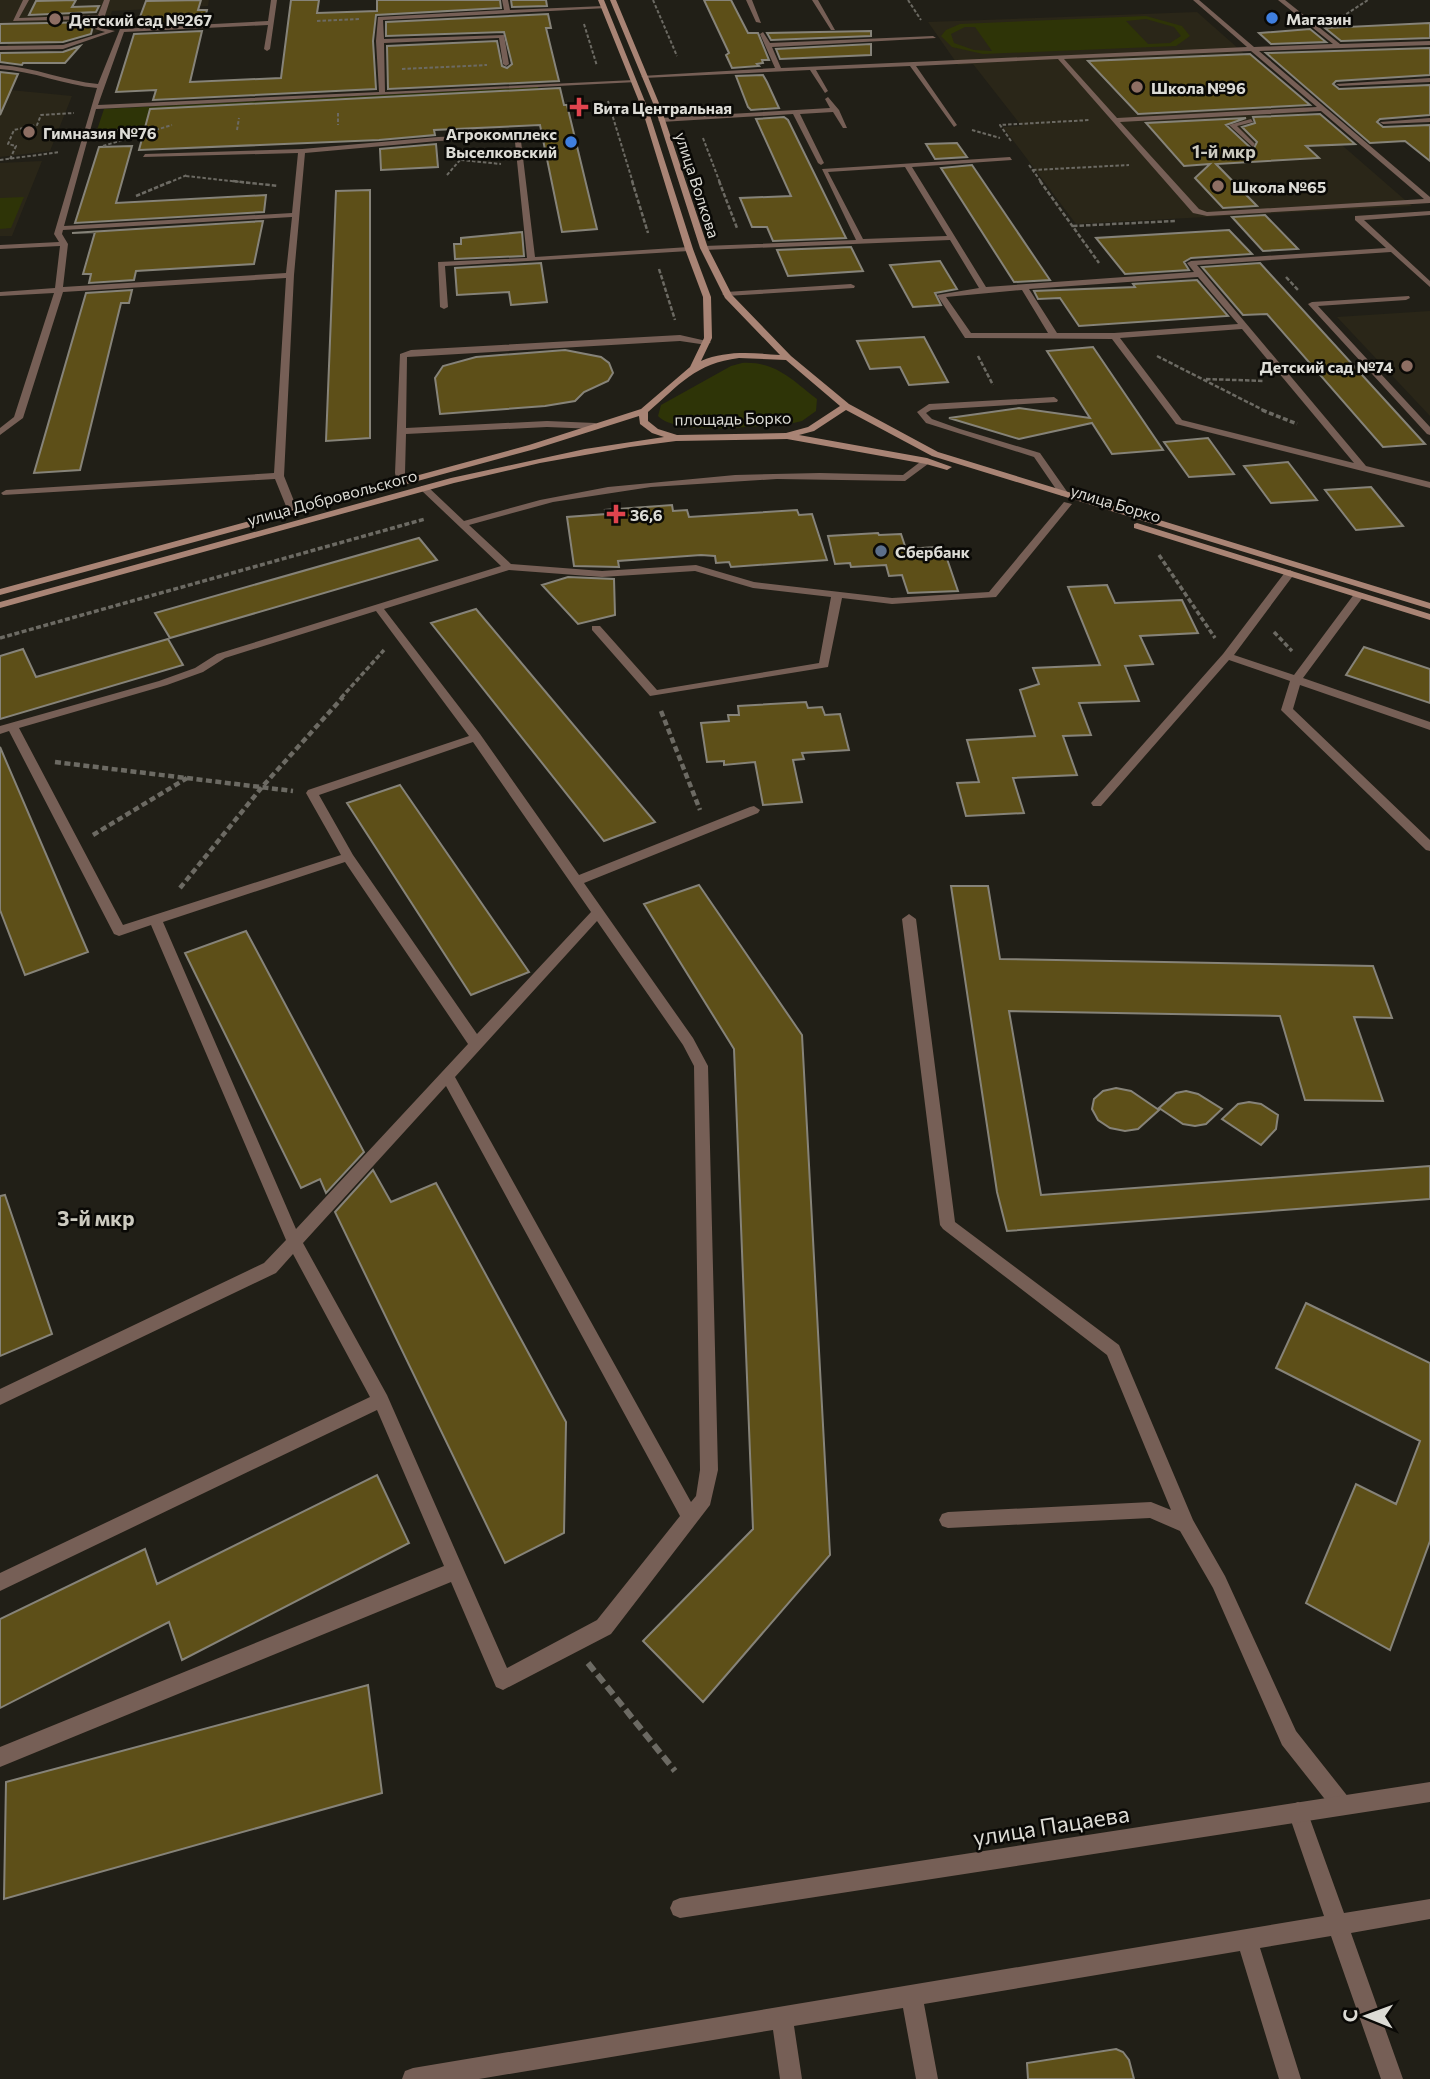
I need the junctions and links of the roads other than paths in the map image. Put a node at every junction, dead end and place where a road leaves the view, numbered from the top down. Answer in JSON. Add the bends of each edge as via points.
{"nodes":[{"id":1,"x":26,"y":0,"type":"edge"},
{"id":2,"x":107,"y":0,"type":"edge"},
{"id":3,"x":274,"y":0,"type":"edge"},
{"id":4,"x":505,"y":0,"type":"edge"},
{"id":5,"x":613,"y":0,"type":"edge"},
{"id":6,"x":749,"y":0,"type":"edge"},
{"id":7,"x":815,"y":0,"type":"edge"},
{"id":8,"x":1196,"y":0,"type":"edge"},
{"id":9,"x":1281,"y":0,"type":"edge"},
{"id":10,"x":603,"y":4,"type":"edge"},
{"id":11,"x":507,"y":12,"type":"junction"},
{"id":12,"x":100,"y":17,"type":"junction"},
{"id":13,"x":759,"y":22,"type":"dead end"},
{"id":14,"x":270,"y":23,"type":"junction"},
{"id":15,"x":833,"y":29,"type":"dead end"},
{"id":16,"x":122,"y":30,"type":"junction"},
{"id":17,"x":112,"y":32,"type":"junction"},
{"id":18,"x":762,"y":34,"type":"dead end"},
{"id":19,"x":933,"y":38,"type":"dead end"},
{"id":20,"x":379,"y":41,"type":"junction"},
{"id":21,"x":1430,"y":43,"type":"edge"},
{"id":22,"x":768,"y":45,"type":"junction"},
{"id":23,"x":1339,"y":46,"type":"junction"},
{"id":24,"x":0,"y":48,"type":"edge"},
{"id":25,"x":1250,"y":48,"type":"junction"},
{"id":26,"x":267,"y":49,"type":"dead end"},
{"id":27,"x":1060,"y":58,"type":"junction"},
{"id":28,"x":506,"y":64,"type":"road end"},
{"id":29,"x":912,"y":64,"type":"junction"},
{"id":30,"x":0,"y":67,"type":"edge"},
{"id":31,"x":812,"y":69,"type":"junction"},
{"id":32,"x":779,"y":70,"type":"junction"},
{"id":33,"x":644,"y":76,"type":"junction"},
{"id":34,"x":1430,"y":80,"type":"edge"},
{"id":35,"x":634,"y":82,"type":"junction"},
{"id":36,"x":1339,"y":85,"type":"dead end"},
{"id":37,"x":100,"y":86,"type":"junction"},
{"id":38,"x":382,"y":94,"type":"junction"},
{"id":39,"x":93,"y":109,"type":"junction"},
{"id":40,"x":1323,"y":109,"type":"junction"},
{"id":41,"x":836,"y":110,"type":"junction"},
{"id":42,"x":796,"y":113,"type":"junction"},
{"id":43,"x":1332,"y":117,"type":"junction"},
{"id":44,"x":662,"y":120,"type":"junction"},
{"id":45,"x":1115,"y":120,"type":"junction"},
{"id":46,"x":1430,"y":120,"type":"edge"},
{"id":47,"x":1383,"y":122,"type":"dead end"},
{"id":48,"x":954,"y":125,"type":"road end"},
{"id":49,"x":845,"y":127,"type":"dead end"},
{"id":50,"x":1253,"y":145,"type":"dead end"},
{"id":51,"x":302,"y":151,"type":"junction"},
{"id":52,"x":145,"y":156,"type":"dead end"},
{"id":53,"x":1010,"y":159,"type":"dead end"},
{"id":54,"x":821,"y":163,"type":"dead end"},
{"id":55,"x":907,"y":165,"type":"junction"},
{"id":56,"x":1430,"y":201,"type":"edge"},
{"id":57,"x":1430,"y":213,"type":"edge"},
{"id":58,"x":295,"y":215,"type":"junction"},
{"id":59,"x":60,"y":228,"type":"junction"},
{"id":60,"x":952,"y":237,"type":"junction"},
{"id":61,"x":861,"y":242,"type":"junction"},
{"id":62,"x":64,"y":243,"type":"junction"},
{"id":63,"x":0,"y":247,"type":"edge"},
{"id":64,"x":704,"y":248,"type":"junction"},
{"id":65,"x":689,"y":249,"type":"junction"},
{"id":66,"x":1393,"y":250,"type":"junction"},
{"id":67,"x":531,"y":260,"type":"junction"},
{"id":68,"x":1200,"y":274,"type":"junction"},
{"id":69,"x":290,"y":275,"type":"junction"},
{"id":70,"x":1430,"y":285,"type":"edge"},
{"id":71,"x":850,"y":286,"type":"dead end"},
{"id":72,"x":1024,"y":287,"type":"junction"},
{"id":73,"x":984,"y":290,"type":"junction"},
{"id":74,"x":59,"y":291,"type":"junction"},
{"id":75,"x":0,"y":294,"type":"edge"},
{"id":76,"x":726,"y":294,"type":"junction"},
{"id":77,"x":1406,"y":298,"type":"dead end"},
{"id":78,"x":444,"y":307,"type":"dead end"},
{"id":79,"x":1245,"y":326,"type":"junction"},
{"id":80,"x":1054,"y":336,"type":"junction"},
{"id":81,"x":1119,"y":336,"type":"junction"},
{"id":82,"x":707,"y":342,"type":"junction"},
{"id":83,"x":788,"y":358,"type":"junction"},
{"id":84,"x":694,"y":368,"type":"junction"},
{"id":85,"x":1054,"y":400,"type":"dead end"},
{"id":86,"x":846,"y":406,"type":"junction"},
{"id":87,"x":644,"y":411,"type":"junction"},
{"id":88,"x":595,"y":426,"type":"junction"},
{"id":89,"x":401,"y":431,"type":"junction"},
{"id":90,"x":0,"y":432,"type":"edge"},
{"id":91,"x":1430,"y":432,"type":"edge"},
{"id":92,"x":788,"y":436,"type":"junction"},
{"id":93,"x":676,"y":438,"type":"junction"},
{"id":94,"x":927,"y":461,"type":"junction"},
{"id":95,"x":1363,"y":468,"type":"junction"},
{"id":96,"x":279,"y":476,"type":"junction"},
{"id":97,"x":402,"y":482,"type":"junction"},
{"id":98,"x":1430,"y":485,"type":"edge"},
{"id":99,"x":424,"y":488,"type":"junction"},
{"id":100,"x":6,"y":493,"type":"dead end"},
{"id":101,"x":1065,"y":498,"type":"junction"},
{"id":102,"x":293,"y":511,"type":"junction"},
{"id":103,"x":463,"y":524,"type":"junction"},
{"id":104,"x":508,"y":567,"type":"junction"},
{"id":105,"x":1290,"y":573,"type":"junction"},
{"id":106,"x":0,"y":592,"type":"edge"},
{"id":107,"x":837,"y":595,"type":"junction"},
{"id":108,"x":1359,"y":595,"type":"junction"},
{"id":109,"x":0,"y":605,"type":"edge"},
{"id":110,"x":377,"y":606,"type":"junction"},
{"id":111,"x":1430,"y":606,"type":"edge"},
{"id":112,"x":1430,"y":617,"type":"edge"},
{"id":113,"x":596,"y":628,"type":"dead end"},
{"id":114,"x":1227,"y":656,"type":"junction"},
{"id":115,"x":1296,"y":680,"type":"junction"},
{"id":116,"x":1430,"y":726,"type":"edge"},
{"id":117,"x":6,"y":728,"type":"edge"},
{"id":118,"x":476,"y":737,"type":"junction"},
{"id":119,"x":1097,"y":803,"type":"dead end"},
{"id":120,"x":754,"y":810,"type":"dead end"},
{"id":121,"x":1430,"y":847,"type":"edge"},
{"id":122,"x":348,"y":857,"type":"junction"},
{"id":123,"x":576,"y":881,"type":"junction"},
{"id":124,"x":598,"y":912,"type":"junction"},
{"id":125,"x":155,"y":919,"type":"junction"},
{"id":126,"x":909,"y":919,"type":"dead end"},
{"id":127,"x":476,"y":1044,"type":"junction"},
{"id":128,"x":447,"y":1075,"type":"junction"},
{"id":129,"x":294,"y":1241,"type":"junction"},
{"id":130,"x":0,"y":1397,"type":"edge"},
{"id":131,"x":381,"y":1400,"type":"junction"},
{"id":132,"x":690,"y":1517,"type":"junction"},
{"id":133,"x":948,"y":1520,"type":"dead end"},
{"id":134,"x":1186,"y":1525,"type":"junction"},
{"id":135,"x":455,"y":1571,"type":"junction"},
{"id":136,"x":0,"y":1582,"type":"edge"},
{"id":137,"x":0,"y":1757,"type":"edge"},
{"id":138,"x":1430,"y":1792,"type":"edge"},
{"id":139,"x":1342,"y":1805,"type":"junction"},
{"id":140,"x":1298,"y":1812,"type":"junction"},
{"id":141,"x":680,"y":1908,"type":"dead end"},
{"id":142,"x":1430,"y":1909,"type":"edge"},
{"id":143,"x":1338,"y":1925,"type":"junction"},
{"id":144,"x":1247,"y":1940,"type":"junction"},
{"id":145,"x":911,"y":1996,"type":"junction"},
{"id":146,"x":782,"y":2017,"type":"junction"},
{"id":147,"x":413,"y":2079,"type":"edge"},
{"id":148,"x":791,"y":2079,"type":"edge"},
{"id":149,"x":927,"y":2079,"type":"edge"},
{"id":150,"x":1290,"y":2079,"type":"edge"},
{"id":151,"x":1392,"y":2079,"type":"edge"}],
"edges":[{"from":1,"to":12,"type":"street","via":[[15,20]]},
{"from":2,"to":12,"type":"street"},
{"from":3,"to":14,"type":"street"},
{"from":4,"to":11,"type":"street"},
{"from":5,"to":33,"type":"main road","name":"улица Волкова"},
{"from":6,"to":13,"type":"street"},
{"from":7,"to":15,"type":"street"},
{"from":8,"to":25,"type":"street"},
{"from":9,"to":23,"type":"street"},
{"from":10,"to":11,"type":"street"},
{"from":10,"to":35,"type":"main road","name":"улица Волкова"},
{"from":11,"to":20,"type":"street","via":[[380,18]]},
{"from":12,"to":17,"type":"street","via":[[98,29]]},
{"from":14,"to":16,"type":"street"},
{"from":14,"to":26,"type":"street"},
{"from":16,"to":17,"type":"street"},
{"from":16,"to":37,"type":"street"},
{"from":17,"to":24,"type":"street","via":[[63,47]]},
{"from":18,"to":22,"type":"street"},
{"from":19,"to":22,"type":"street"},
{"from":20,"to":28,"type":"street","via":[[502,36]]},
{"from":20,"to":38,"type":"street"},
{"from":21,"to":23,"type":"street"},
{"from":22,"to":32,"type":"street"},
{"from":23,"to":25,"type":"street"},
{"from":25,"to":27,"type":"street"},
{"from":25,"to":40,"type":"street"},
{"from":27,"to":29,"type":"street"},
{"from":27,"to":45,"type":"street"},
{"from":29,"to":31,"type":"street"},
{"from":29,"to":48,"type":"street"},
{"from":30,"to":37,"type":"street","via":[[23,67]]},
{"from":31,"to":32,"type":"street"},
{"from":31,"to":41,"type":"street"},
{"from":32,"to":33,"type":"street"},
{"from":33,"to":44,"type":"main road","name":"улица Волкова"},
{"from":34,"to":36,"type":"street"},
{"from":35,"to":38,"type":"street"},
{"from":35,"to":65,"type":"main road","name":"улица Волкова"},
{"from":37,"to":39,"type":"street"},
{"from":38,"to":39,"type":"street"},
{"from":39,"to":59,"type":"street"},
{"from":40,"to":43,"type":"street"},
{"from":40,"to":45,"type":"street"},
{"from":41,"to":42,"type":"street"},
{"from":41,"to":49,"type":"street"},
{"from":42,"to":44,"type":"street"},
{"from":42,"to":54,"type":"street"},
{"from":43,"to":50,"type":"street","via":[[1233,125]]},
{"from":43,"to":56,"type":"street"},
{"from":44,"to":64,"type":"main road","name":"улица Волкова"},
{"from":45,"to":56,"type":"street","via":[[1196,211],[1207,214]]},
{"from":46,"to":47,"type":"street"},
{"from":51,"to":52,"type":"street"},
{"from":51,"to":58,"type":"street"},
{"from":51,"to":67,"type":"street","via":[[511,136],[518,141]]},
{"from":53,"to":55,"type":"street"},
{"from":55,"to":60,"type":"street"},
{"from":55,"to":61,"type":"street","via":[[824,170]]},
{"from":57,"to":66,"type":"street","via":[[1358,218]]},
{"from":58,"to":59,"type":"street"},
{"from":58,"to":69,"type":"street"},
{"from":59,"to":62,"type":"street"},
{"from":60,"to":61,"type":"street"},
{"from":60,"to":73,"type":"street"},
{"from":61,"to":64,"type":"street"},
{"from":62,"to":63,"type":"street"},
{"from":62,"to":74,"type":"street"},
{"from":64,"to":76,"type":"main road","name":"улица Волкова"},
{"from":65,"to":67,"type":"street"},
{"from":65,"to":82,"type":"main road","name":"улица Волкова","via":[[708,297]]},
{"from":66,"to":68,"type":"street","via":[[1191,263]]},
{"from":66,"to":70,"type":"street"},
{"from":67,"to":78,"type":"street","via":[[441,264]]},
{"from":68,"to":72,"type":"street"},
{"from":68,"to":79,"type":"street"},
{"from":69,"to":74,"type":"street"},
{"from":69,"to":96,"type":"street"},
{"from":71,"to":76,"type":"street"},
{"from":72,"to":73,"type":"street"},
{"from":72,"to":80,"type":"street"},
{"from":73,"to":80,"type":"street","via":[[941,295],[968,336]]},
{"from":74,"to":75,"type":"street"},
{"from":74,"to":90,"type":"street","via":[[18,418]]},
{"from":76,"to":83,"type":"main road","name":"улица Волкова"},
{"from":77,"to":91,"type":"street","via":[[1312,304]]},
{"from":79,"to":81,"type":"street"},
{"from":79,"to":95,"type":"street"},
{"from":80,"to":81,"type":"street"},
{"from":81,"to":95,"type":"street","via":[[1180,422]]},
{"from":82,"to":84,"type":"main road"},
{"from":82,"to":89,"type":"street","via":[[680,338],[411,352],[403,356]]},
{"from":83,"to":84,"type":"main road","name":"площадь Борко","via":[[739,355],[716,358]]},
{"from":83,"to":86,"type":"main road"},
{"from":84,"to":87,"type":"main road","name":"площадь Борко"},
{"from":85,"to":101,"type":"street","via":[[929,407],[921,412],[929,421],[1038,455]]},
{"from":86,"to":92,"type":"main road","name":"площадь Борко","via":[[811,429]]},
{"from":86,"to":101,"type":"main road","name":"улица Борко","via":[[935,454]]},
{"from":87,"to":88,"type":"main road","name":"улица Добровольского"},
{"from":87,"to":93,"type":"main road","name":"площадь Борко","via":[[643,422]]},
{"from":88,"to":89,"type":"street"},
{"from":88,"to":97,"type":"main road","name":"улица Добровольского"},
{"from":89,"to":97,"type":"street"},
{"from":92,"to":93,"type":"main road","name":"площадь Борко"},
{"from":92,"to":94,"type":"main road","name":"улица Борко"},
{"from":93,"to":99,"type":"main road","name":"улица Добровольского","via":[[543,457]]},
{"from":94,"to":101,"type":"main road","name":"улица Борко"},
{"from":94,"to":103,"type":"street","via":[[905,478],[724,476],[629,487],[563,497]]},
{"from":95,"to":98,"type":"street"},
{"from":96,"to":100,"type":"street"},
{"from":96,"to":102,"type":"street"},
{"from":97,"to":102,"type":"main road","name":"улица Добровольского"},
{"from":99,"to":103,"type":"street"},
{"from":99,"to":109,"type":"main road","name":"улица Добровольского"},
{"from":101,"to":105,"type":"main road","name":"улица Борко"},
{"from":101,"to":107,"type":"street","via":[[992,595],[892,601]]},
{"from":101,"to":111,"type":"main road","name":"улица Борко"},
{"from":102,"to":106,"type":"main road","name":"улица Добровольского"},
{"from":103,"to":104,"type":"street"},
{"from":104,"to":107,"type":"street","via":[[602,574],[696,568],[753,585]]},
{"from":104,"to":110,"type":"street"},
{"from":105,"to":108,"type":"main road","name":"улица Борко"},
{"from":105,"to":114,"type":"street"},
{"from":107,"to":113,"type":"street","via":[[824,665],[654,694]]},
{"from":108,"to":112,"type":"main road","name":"улица Борко"},
{"from":108,"to":115,"type":"street"},
{"from":110,"to":117,"type":"street","via":[[221,656],[200,670],[163,683]]},
{"from":110,"to":118,"type":"street"},
{"from":114,"to":115,"type":"street"},
{"from":114,"to":119,"type":"street"},
{"from":115,"to":116,"type":"street"},
{"from":115,"to":121,"type":"street","via":[[1287,710]]},
{"from":117,"to":125,"type":"street","via":[[28,759],[119,931]]},
{"from":118,"to":122,"type":"street","via":[[312,793]]},
{"from":118,"to":123,"type":"street"},
{"from":120,"to":123,"type":"street"},
{"from":122,"to":125,"type":"street"},
{"from":122,"to":127,"type":"street"},
{"from":123,"to":124,"type":"street"},
{"from":124,"to":127,"type":"street"},
{"from":124,"to":132,"type":"street","via":[[701,1066],[709,1470],[704,1499]]},
{"from":125,"to":129,"type":"street"},
{"from":126,"to":134,"type":"street","via":[[948,1225],[1113,1350]]},
{"from":127,"to":128,"type":"street"},
{"from":128,"to":129,"type":"street"},
{"from":128,"to":132,"type":"street"},
{"from":129,"to":130,"type":"street","via":[[270,1268]]},
{"from":129,"to":131,"type":"street"},
{"from":131,"to":135,"type":"street"},
{"from":131,"to":136,"type":"street"},
{"from":132,"to":135,"type":"street","via":[[604,1627],[503,1680]]},
{"from":133,"to":134,"type":"street","via":[[1151,1510]]},
{"from":134,"to":139,"type":"street","via":[[1219,1582],[1289,1738]]},
{"from":135,"to":137,"type":"street"},
{"from":138,"to":139,"type":"street","name":"улица Пацаева"},
{"from":139,"to":140,"type":"street","name":"улица Пацаева"},
{"from":140,"to":141,"type":"street","name":"улица Пацаева"},
{"from":140,"to":143,"type":"street"},
{"from":142,"to":143,"type":"street"},
{"from":143,"to":144,"type":"street"},
{"from":143,"to":151,"type":"street"},
{"from":144,"to":145,"type":"street"},
{"from":144,"to":150,"type":"street"},
{"from":145,"to":146,"type":"street"},
{"from":145,"to":149,"type":"street"},
{"from":146,"to":147,"type":"street"},
{"from":146,"to":148,"type":"street"}]}
